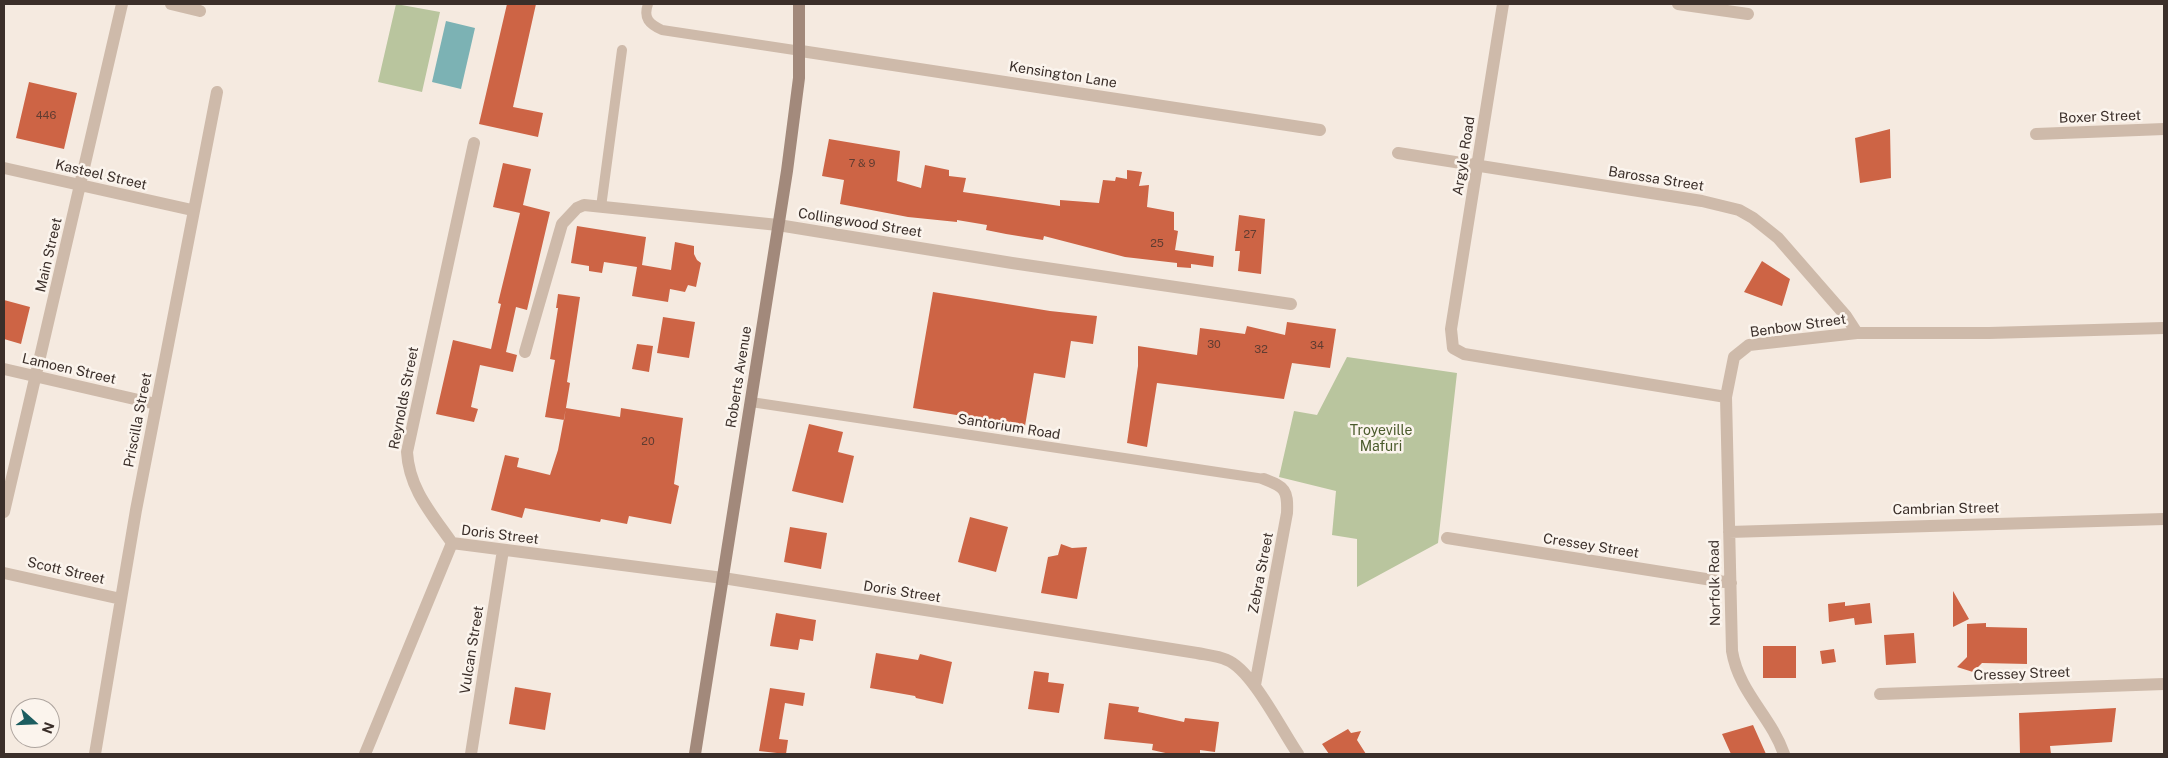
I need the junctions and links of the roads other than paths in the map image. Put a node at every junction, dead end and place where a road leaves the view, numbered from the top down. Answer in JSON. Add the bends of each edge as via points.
{"nodes":[{"id":1,"x":122,"y":4,"type":"edge"},
{"id":2,"x":171,"y":4,"type":"edge"},
{"id":3,"x":648,"y":4,"type":"edge"},
{"id":4,"x":799,"y":4,"type":"edge"},
{"id":5,"x":1503,"y":4,"type":"edge"},
{"id":6,"x":1678,"y":4,"type":"edge"},
{"id":7,"x":200,"y":11,"type":"dead end"},
{"id":8,"x":1748,"y":14,"type":"dead end"},
{"id":9,"x":622,"y":50,"type":"dead end"},
{"id":10,"x":801,"y":51,"type":"junction"},
{"id":11,"x":217,"y":92,"type":"dead end"},
{"id":12,"x":2164,"y":129,"type":"edge"},
{"id":13,"x":1320,"y":130,"type":"dead end"},
{"id":14,"x":2036,"y":134,"type":"dead end"},
{"id":15,"x":474,"y":143,"type":"dead end"},
{"id":16,"x":1398,"y":153,"type":"dead end"},
{"id":17,"x":1478,"y":166,"type":"junction"},
{"id":18,"x":4,"y":168,"type":"edge"},
{"id":19,"x":80,"y":186,"type":"junction"},
{"id":20,"x":602,"y":207,"type":"junction"},
{"id":21,"x":192,"y":210,"type":"junction"},
{"id":22,"x":778,"y":225,"type":"junction"},
{"id":23,"x":1291,"y":304,"type":"dead end"},
{"id":24,"x":2164,"y":328,"type":"edge"},
{"id":25,"x":1857,"y":333,"type":"junction"},
{"id":26,"x":525,"y":352,"type":"dead end"},
{"id":27,"x":4,"y":370,"type":"edge"},
{"id":28,"x":37,"y":377,"type":"junction"},
{"id":29,"x":1726,"y":397,"type":"junction"},
{"id":30,"x":750,"y":402,"type":"junction"},
{"id":31,"x":156,"y":404,"type":"junction"},
{"id":32,"x":1264,"y":479,"type":"joint"},
{"id":33,"x":4,"y":512,"type":"edge"},
{"id":34,"x":2164,"y":519,"type":"edge"},
{"id":35,"x":1729,"y":532,"type":"junction"},
{"id":36,"x":1447,"y":538,"type":"dead end"},
{"id":37,"x":452,"y":544,"type":"junction"},
{"id":38,"x":503,"y":550,"type":"junction"},
{"id":39,"x":4,"y":573,"type":"edge"},
{"id":40,"x":723,"y":578,"type":"junction"},
{"id":41,"x":1731,"y":583,"type":"junction"},
{"id":42,"x":121,"y":599,"type":"junction"},
{"id":43,"x":2164,"y":684,"type":"edge"},
{"id":44,"x":1255,"y":685,"type":"junction"},
{"id":45,"x":1880,"y":694,"type":"dead end"},
{"id":46,"x":95,"y":754,"type":"edge"},
{"id":47,"x":364,"y":754,"type":"edge"},
{"id":48,"x":470,"y":754,"type":"edge"},
{"id":49,"x":694,"y":754,"type":"edge"},
{"id":50,"x":1298,"y":754,"type":"edge"},
{"id":51,"x":1784,"y":754,"type":"edge"}],
"edges":[{"from":1,"to":19,"type":"street","name":"Main Street"},
{"from":2,"to":7,"type":"street"},
{"from":3,"to":10,"type":"lane","via":[[647,20],[662,30]]},
{"from":4,"to":10,"type":"main road","name":"Roberts Avenue"},
{"from":5,"to":17,"type":"street","name":"Argyle Road"},
{"from":6,"to":8,"type":"street"},
{"from":9,"to":20,"type":"lane"},
{"from":10,"to":13,"type":"street","name":"Kensington Lane"},
{"from":10,"to":22,"type":"main road","name":"Roberts Avenue"},
{"from":11,"to":21,"type":"street","name":"Priscilla Street"},
{"from":12,"to":14,"type":"street","name":"Boxer Street"},
{"from":15,"to":37,"type":"street","name":"Reynolds Street","via":[[407,452],[408,468],[416,492]]},
{"from":16,"to":17,"type":"street","name":"Barossa Street"},
{"from":17,"to":25,"type":"street","name":"Barossa Street","via":[[1702,201],[1738,210],[1778,238]]},
{"from":17,"to":29,"type":"street","name":"Argyle Road","via":[[1454,313],[1450,344],[1453,348],[1464,354]]},
{"from":18,"to":19,"type":"street","name":"Kasteel Street"},
{"from":19,"to":21,"type":"street","name":"Kasteel Street"},
{"from":19,"to":28,"type":"street","name":"Main Street"},
{"from":20,"to":22,"type":"street","name":"Collingwood Street"},
{"from":20,"to":26,"type":"street","name":"Collingwood Street","via":[[584,205],[562,224]]},
{"from":21,"to":31,"type":"street","name":"Priscilla Street"},
{"from":22,"to":23,"type":"street","name":"Collingwood Street"},
{"from":22,"to":30,"type":"main road","name":"Roberts Avenue"},
{"from":24,"to":25,"type":"street","name":"Benbow Street"},
{"from":25,"to":29,"type":"street","name":"Benbow Street","via":[[1749,345],[1734,357]]},
{"from":27,"to":28,"type":"street","name":"Lamoen Street"},
{"from":28,"to":31,"type":"street","name":"Lamoen Street"},
{"from":28,"to":33,"type":"street","name":"Main Street"},
{"from":29,"to":35,"type":"street","name":"Norfolk Road"},
{"from":30,"to":32,"type":"lane","name":"Santorium Road"},
{"from":30,"to":40,"type":"main road","name":"Roberts Avenue"},
{"from":31,"to":42,"type":"street","name":"Priscilla Street"},
{"from":32,"to":44,"type":"street","name":"Zebra Street","via":[[1280,485],[1287,494],[1287,513]]},
{"from":34,"to":35,"type":"street","name":"Cambrian Street"},
{"from":35,"to":41,"type":"street","name":"Norfolk Road"},
{"from":36,"to":41,"type":"street","name":"Cressey Street"},
{"from":37,"to":38,"type":"street","name":"Doris Street"},
{"from":37,"to":47,"type":"street"},
{"from":38,"to":40,"type":"street","name":"Doris Street"},
{"from":38,"to":48,"type":"street","name":"Vulcan Street"},
{"from":39,"to":42,"type":"street","name":"Scott Street"},
{"from":40,"to":44,"type":"street","name":"Doris Street","via":[[1197,653],[1228,660],[1241,668]]},
{"from":40,"to":49,"type":"main road","name":"Roberts Avenue"},
{"from":41,"to":51,"type":"street","name":"Norfolk Road","via":[[1732,651],[1738,676],[1771,726]]},
{"from":42,"to":46,"type":"street","name":"Priscilla Street"},
{"from":43,"to":45,"type":"street","name":"Cressey Street"},
{"from":44,"to":50,"type":"street","name":"Doris Street"}]}
